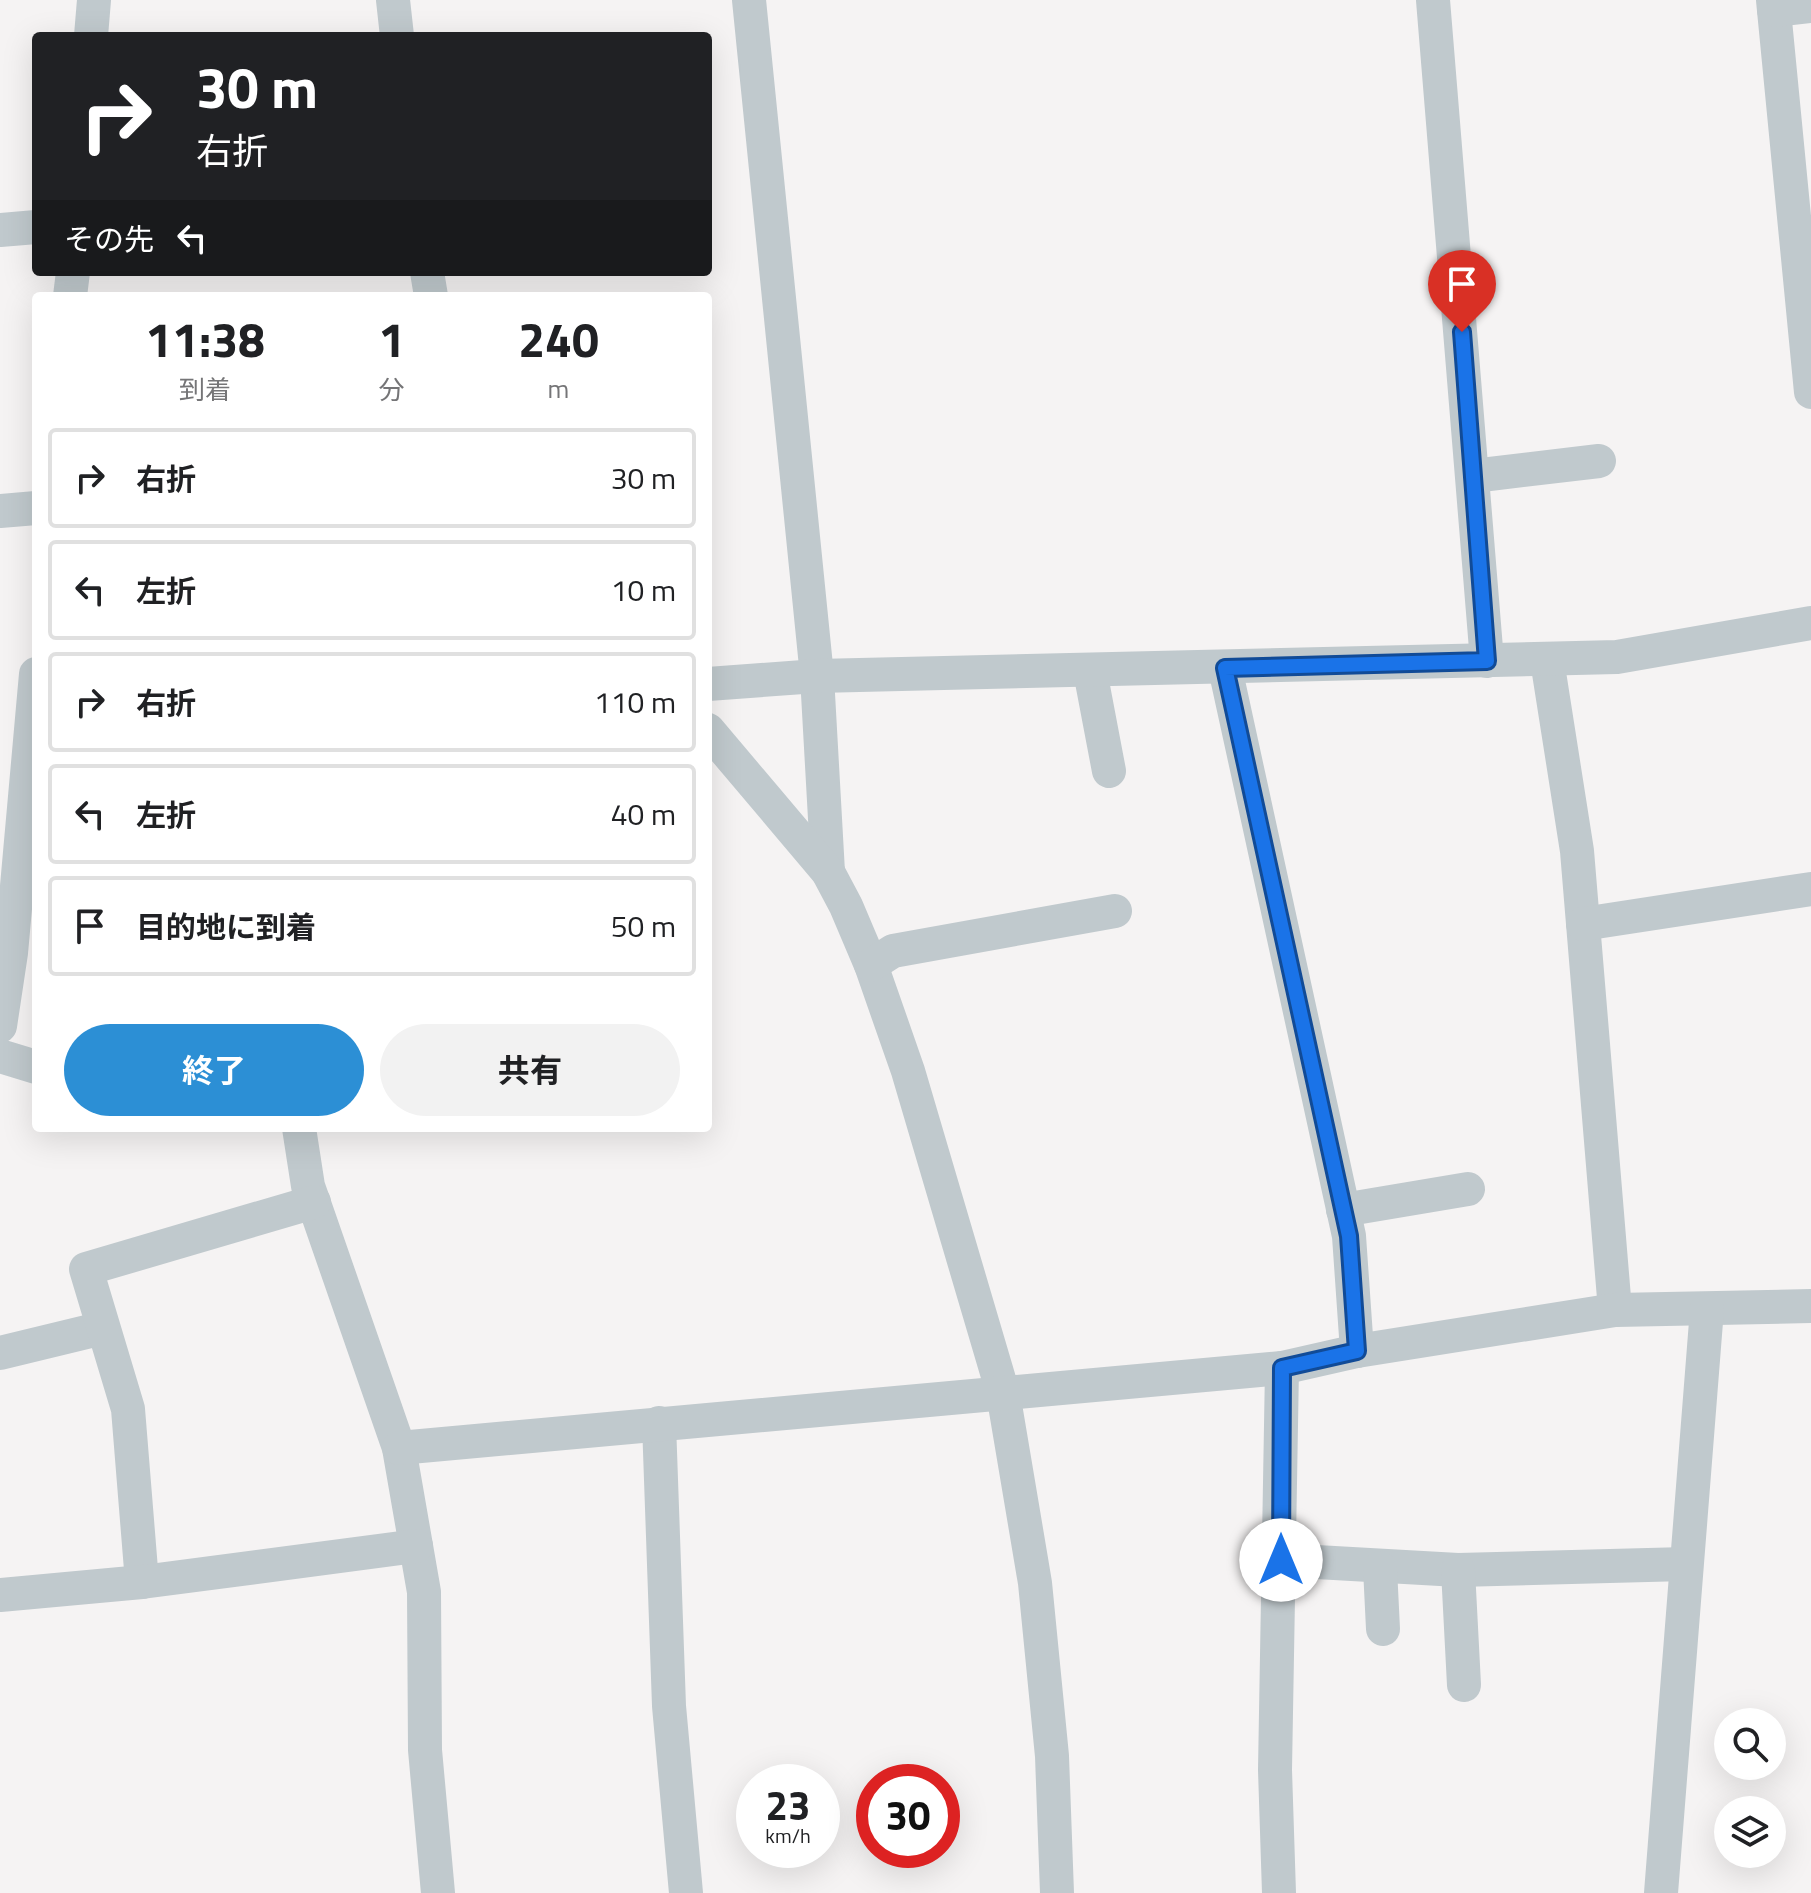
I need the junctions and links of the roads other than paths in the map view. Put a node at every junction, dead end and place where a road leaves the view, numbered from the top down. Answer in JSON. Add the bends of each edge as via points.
{"nodes":[{"id":1,"x":94,"y":0,"type":"edge"},
{"id":2,"x":393,"y":0,"type":"edge"},
{"id":3,"x":749,"y":0,"type":"edge"},
{"id":4,"x":1433,"y":0,"type":"edge"},
{"id":5,"x":1774,"y":5,"type":"edge"},
{"id":6,"x":1811,"y":6,"type":"edge"},
{"id":7,"x":91,"y":32,"type":"edge"},
{"id":8,"x":397,"y":32,"type":"edge"},
{"id":9,"x":32,"y":227,"type":"edge"},
{"id":10,"x":0,"y":230,"type":"edge"},
{"id":11,"x":1811,"y":392,"type":"edge"},
{"id":12,"x":1599,"y":461,"type":"dead end"},
{"id":13,"x":1473,"y":476,"type":"junction"},
{"id":14,"x":32,"y":508,"type":"edge"},
{"id":15,"x":0,"y":511,"type":"edge"},
{"id":16,"x":1811,"y":623,"type":"edge"},
{"id":17,"x":1547,"y":660,"type":"junction"},
{"id":18,"x":1487,"y":661,"type":"junction"},
{"id":19,"x":1225,"y":668,"type":"junction"},
{"id":20,"x":1090,"y":671,"type":"junction"},
{"id":21,"x":817,"y":676,"type":"junction"},
{"id":22,"x":712,"y":684,"type":"edge"},
{"id":23,"x":32,"y":703,"type":"edge"},
{"id":24,"x":712,"y":735,"type":"edge"},
{"id":25,"x":1109,"y":771,"type":"dead end"},
{"id":26,"x":21,"y":784,"type":"edge"},
{"id":27,"x":20,"y":830,"type":"edge"},
{"id":28,"x":828,"y":872,"type":"junction"},
{"id":29,"x":1811,"y":889,"type":"edge"},
{"id":30,"x":1115,"y":911,"type":"dead end"},
{"id":31,"x":1583,"y":924,"type":"junction"},
{"id":32,"x":871,"y":965,"type":"junction"},
{"id":33,"x":0,"y":1026,"type":"edge"},
{"id":34,"x":0,"y":1056,"type":"edge"},
{"id":35,"x":32,"y":1066,"type":"edge"},
{"id":36,"x":300,"y":1132,"type":"edge"},
{"id":37,"x":1468,"y":1189,"type":"dead end"},
{"id":38,"x":314,"y":1202,"type":"junction"},
{"id":39,"x":1343,"y":1210,"type":"junction"},
{"id":40,"x":1811,"y":1306,"type":"edge"},
{"id":41,"x":1707,"y":1309,"type":"junction"},
{"id":42,"x":1615,"y":1310,"type":"junction"},
{"id":43,"x":103,"y":1328,"type":"junction"},
{"id":44,"x":1357,"y":1351,"type":"junction"},
{"id":45,"x":0,"y":1353,"type":"edge"},
{"id":46,"x":1282,"y":1368,"type":"junction"},
{"id":47,"x":1003,"y":1393,"type":"junction"},
{"id":48,"x":659,"y":1423,"type":"junction"},
{"id":49,"x":399,"y":1448,"type":"junction"},
{"id":50,"x":416,"y":1546,"type":"junction"},
{"id":51,"x":1281,"y":1560,"type":"junction"},
{"id":52,"x":1686,"y":1564,"type":"junction"},
{"id":53,"x":1380,"y":1568,"type":"junction"},
{"id":54,"x":1458,"y":1570,"type":"junction"},
{"id":55,"x":142,"y":1582,"type":"junction"},
{"id":56,"x":0,"y":1595,"type":"edge"},
{"id":57,"x":1383,"y":1629,"type":"dead end"},
{"id":58,"x":1464,"y":1685,"type":"dead end"},
{"id":59,"x":438,"y":1893,"type":"edge"},
{"id":60,"x":686,"y":1893,"type":"edge"},
{"id":61,"x":1057,"y":1893,"type":"edge"},
{"id":62,"x":1279,"y":1893,"type":"edge"},
{"id":63,"x":1661,"y":1893,"type":"edge"}],
"edges":[{"from":1,"to":7,"type":"street"},
{"from":2,"to":8,"type":"street"},
{"from":3,"to":21,"type":"street"},
{"from":4,"to":13,"type":"street"},
{"from":5,"to":6,"type":"street"},
{"from":5,"to":11,"type":"street"},
{"from":9,"to":10,"type":"street"},
{"from":12,"to":13,"type":"street"},
{"from":13,"to":18,"type":"street"},
{"from":14,"to":15,"type":"street"},
{"from":16,"to":17,"type":"street","via":[[1617,657]]},
{"from":17,"to":18,"type":"street"},
{"from":17,"to":31,"type":"street"},
{"from":18,"to":19,"type":"street"},
{"from":19,"to":20,"type":"street"},
{"from":19,"to":39,"type":"street"},
{"from":20,"to":21,"type":"street"},
{"from":20,"to":25,"type":"street"},
{"from":21,"to":22,"type":"street"},
{"from":21,"to":28,"type":"street"},
{"from":23,"to":26,"type":"street"},
{"from":24,"to":28,"type":"street"},
{"from":26,"to":27,"type":"street"},
{"from":27,"to":33,"type":"street"},
{"from":28,"to":32,"type":"street"},
{"from":29,"to":31,"type":"street"},
{"from":30,"to":32,"type":"street","via":[[893,951]]},
{"from":31,"to":42,"type":"street"},
{"from":32,"to":47,"type":"street","via":[[908,1071]]},
{"from":34,"to":35,"type":"street"},
{"from":36,"to":38,"type":"street"},
{"from":37,"to":39,"type":"street"},
{"from":38,"to":43,"type":"street","via":[[86,1269]]},
{"from":38,"to":49,"type":"street"},
{"from":39,"to":44,"type":"street"},
{"from":40,"to":41,"type":"street"},
{"from":41,"to":42,"type":"street"},
{"from":41,"to":52,"type":"street"},
{"from":42,"to":44,"type":"street"},
{"from":43,"to":45,"type":"street"},
{"from":43,"to":55,"type":"street","via":[[128,1409]]},
{"from":44,"to":46,"type":"street"},
{"from":46,"to":47,"type":"street"},
{"from":46,"to":51,"type":"street"},
{"from":47,"to":48,"type":"street"},
{"from":47,"to":61,"type":"street","via":[[1035,1583],[1052,1756]]},
{"from":48,"to":49,"type":"street"},
{"from":48,"to":60,"type":"street","via":[[669,1706]]},
{"from":49,"to":50,"type":"street"},
{"from":50,"to":55,"type":"street"},
{"from":50,"to":59,"type":"street","via":[[424,1592],[425,1750]]},
{"from":51,"to":53,"type":"street"},
{"from":51,"to":62,"type":"street","via":[[1275,1770]]},
{"from":52,"to":54,"type":"street"},
{"from":52,"to":63,"type":"street"},
{"from":53,"to":54,"type":"street"},
{"from":53,"to":57,"type":"street"},
{"from":54,"to":58,"type":"street"},
{"from":55,"to":56,"type":"street"}]}
